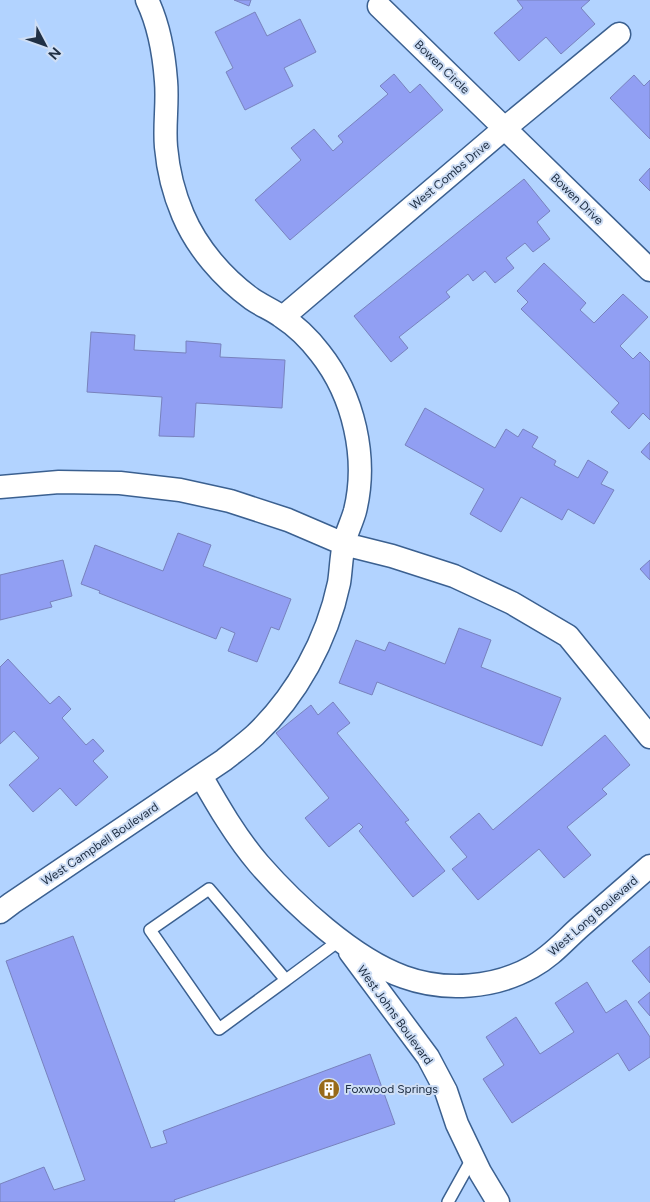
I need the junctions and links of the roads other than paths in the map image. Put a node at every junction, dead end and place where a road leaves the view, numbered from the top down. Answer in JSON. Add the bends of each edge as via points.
{"nodes":[{"id":1,"x":147,"y":0,"type":"edge"},
{"id":2,"x":379,"y":6,"type":"dead end"},
{"id":3,"x":619,"y":34,"type":"dead end"},
{"id":4,"x":505,"y":128,"type":"junction"},
{"id":5,"x":650,"y":270,"type":"edge"},
{"id":6,"x":283,"y":317,"type":"junction"},
{"id":7,"x":0,"y":487,"type":"edge"},
{"id":8,"x":344,"y":544,"type":"junction"},
{"id":9,"x":650,"y":737,"type":"edge"},
{"id":10,"x":201,"y":776,"type":"junction"},
{"id":11,"x":650,"y":866,"type":"edge"},
{"id":12,"x":4,"y":901,"type":"edge"},
{"id":13,"x":340,"y":940,"type":"junction"},
{"id":14,"x":402,"y":976,"type":"junction"},
{"id":15,"x":286,"y":980,"type":"junction"},
{"id":16,"x":402,"y":1023,"type":"junction"},
{"id":17,"x":474,"y":1157,"type":"junction"},
{"id":18,"x":448,"y":1202,"type":"edge"},
{"id":19,"x":498,"y":1202,"type":"edge"}],
"edges":[{"from":1,"to":6,"type":"street","name":"West Campbell Boulevard","via":[[161,44],[166,82],[166,146],[171,178],[183,215],[202,249],[228,279],[252,299]]},
{"from":2,"to":4,"type":"street","name":"Bowen Circle"},
{"from":3,"to":4,"type":"street","name":"West Combs Drive"},
{"from":4,"to":5,"type":"street","name":"Bowen Drive"},
{"from":4,"to":6,"type":"street","name":"West Combs Drive"},
{"from":6,"to":8,"type":"street","name":"West Campbell Boulevard","via":[[321,353],[351,411],[359,445],[360,478],[355,510]]},
{"from":7,"to":8,"type":"street","via":[[59,482],[120,482],[180,490],[230,501],[288,520]]},
{"from":8,"to":9,"type":"street","via":[[454,576],[512,603],[568,636]]},
{"from":8,"to":10,"type":"street","name":"West Campbell Boulevard","via":[[331,610],[310,663],[285,701],[255,735]]},
{"from":10,"to":12,"type":"street","name":"West Campbell Boulevard"},
{"from":10,"to":13,"type":"street","via":[[225,818],[258,863],[296,904]]},
{"from":11,"to":14,"type":"street","name":"West Long Boulevard","via":[[556,951],[532,968],[499,981],[469,986],[439,985]]},
{"from":13,"to":14,"type":"street","name":"West Long Boulevard"},
{"from":13,"to":15,"type":"lane"},
{"from":13,"to":16,"type":"street","name":"West Johns Boulevard"},
{"from":14,"to":16,"type":"street"},
{"from":15,"to":15,"type":"lane","via":[[209,889],[150,930],[219,1029]]},
{"from":16,"to":17,"type":"street","name":"West Johns Boulevard","via":[[428,1058],[446,1091],[457,1124]]},
{"from":17,"to":18,"type":"lane"},
{"from":17,"to":19,"type":"street","name":"West Johns Boulevard"}]}
